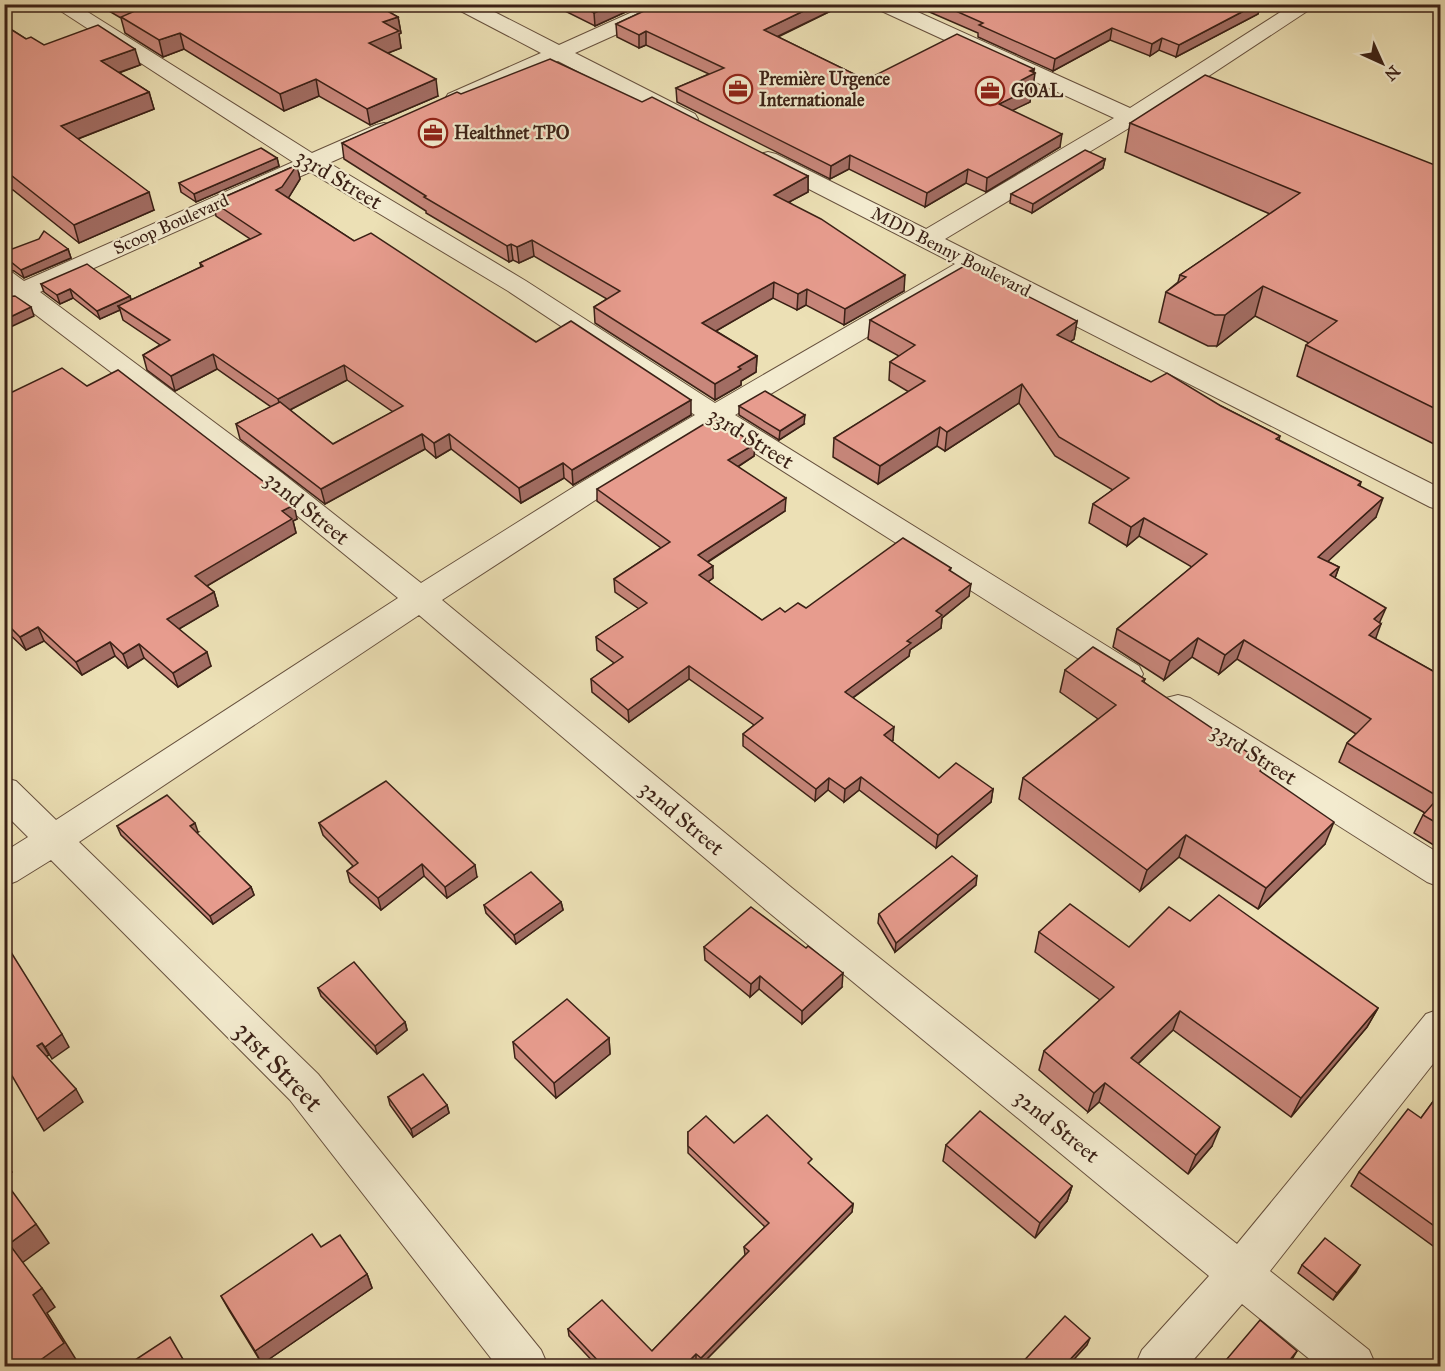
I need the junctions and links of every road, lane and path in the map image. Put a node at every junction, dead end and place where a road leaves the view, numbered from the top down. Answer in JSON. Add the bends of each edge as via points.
{"nodes":[{"id":1,"x":60,"y":4,"type":"edge"},
{"id":2,"x":462,"y":4,"type":"edge"},
{"id":3,"x":668,"y":4,"type":"edge"},
{"id":4,"x":1269,"y":4,"type":"edge"},
{"id":5,"x":901,"y":7,"type":"edge"},
{"id":6,"x":1300,"y":9,"type":"edge"},
{"id":7,"x":555,"y":53,"type":"junction"},
{"id":8,"x":436,"y":108,"type":"edge"},
{"id":9,"x":1131,"y":117,"type":"junction"},
{"id":10,"x":405,"y":121,"type":"edge"},
{"id":11,"x":704,"y":127,"type":"edge"},
{"id":12,"x":747,"y":148,"type":"edge"},
{"id":13,"x":310,"y":162,"type":"junction"},
{"id":14,"x":926,"y":240,"type":"junction"},
{"id":15,"x":973,"y":264,"type":"junction"},
{"id":16,"x":10,"y":289,"type":"edge"},
{"id":17,"x":716,"y":416,"type":"junction"},
{"id":18,"x":1440,"y":500,"type":"edge"},
{"id":19,"x":420,"y":598,"type":"junction"},
{"id":20,"x":4,"y":791,"type":"edge"},
{"id":21,"x":54,"y":841,"type":"junction"},
{"id":22,"x":4,"y":872,"type":"edge"},
{"id":23,"x":1440,"y":872,"type":"edge"},
{"id":24,"x":1440,"y":1026,"type":"edge"},
{"id":25,"x":1239,"y":1275,"type":"junction"},
{"id":26,"x":525,"y":1366,"type":"edge"},
{"id":27,"x":1158,"y":1366,"type":"edge"},
{"id":28,"x":1353,"y":1366,"type":"edge"}],
"edges":[{"from":1,"to":13,"type":"street","name":"33rd Street"},
{"from":2,"to":7,"type":"street"},
{"from":3,"to":7,"type":"street"},
{"from":4,"to":6,"type":"street"},
{"from":5,"to":9,"type":"street"},
{"from":6,"to":9,"type":"street"},
{"from":7,"to":8,"type":"street"},
{"from":7,"to":11,"type":"street"},
{"from":9,"to":14,"type":"street"},
{"from":10,"to":13,"type":"street","name":"Scoop Boulevard"},
{"from":12,"to":14,"type":"street","name":"MDD Benny Boulevard"},
{"from":13,"to":16,"type":"street","name":"Scoop Boulevard"},
{"from":13,"to":17,"type":"street","name":"33rd Street","via":[[517,286]]},
{"from":14,"to":15,"type":"street","name":"MDD Benny Boulevard"},
{"from":15,"to":17,"type":"street"},
{"from":15,"to":18,"type":"street","name":"MDD Benny Boulevard"},
{"from":16,"to":19,"type":"street","name":"32nd Street","via":[[272,480]]},
{"from":17,"to":19,"type":"street","via":[[588,491]]},
{"from":17,"to":23,"type":"street","name":"33rd Street"},
{"from":19,"to":21,"type":"street"},
{"from":19,"to":25,"type":"street","name":"32nd Street","via":[[779,899]]},
{"from":20,"to":21,"type":"street","name":"31st Street"},
{"from":21,"to":22,"type":"street"},
{"from":21,"to":26,"type":"street","name":"31st Street","via":[[304,1087]]},
{"from":24,"to":25,"type":"street"},
{"from":25,"to":27,"type":"street"},
{"from":25,"to":28,"type":"street","name":"32nd Street"}]}
